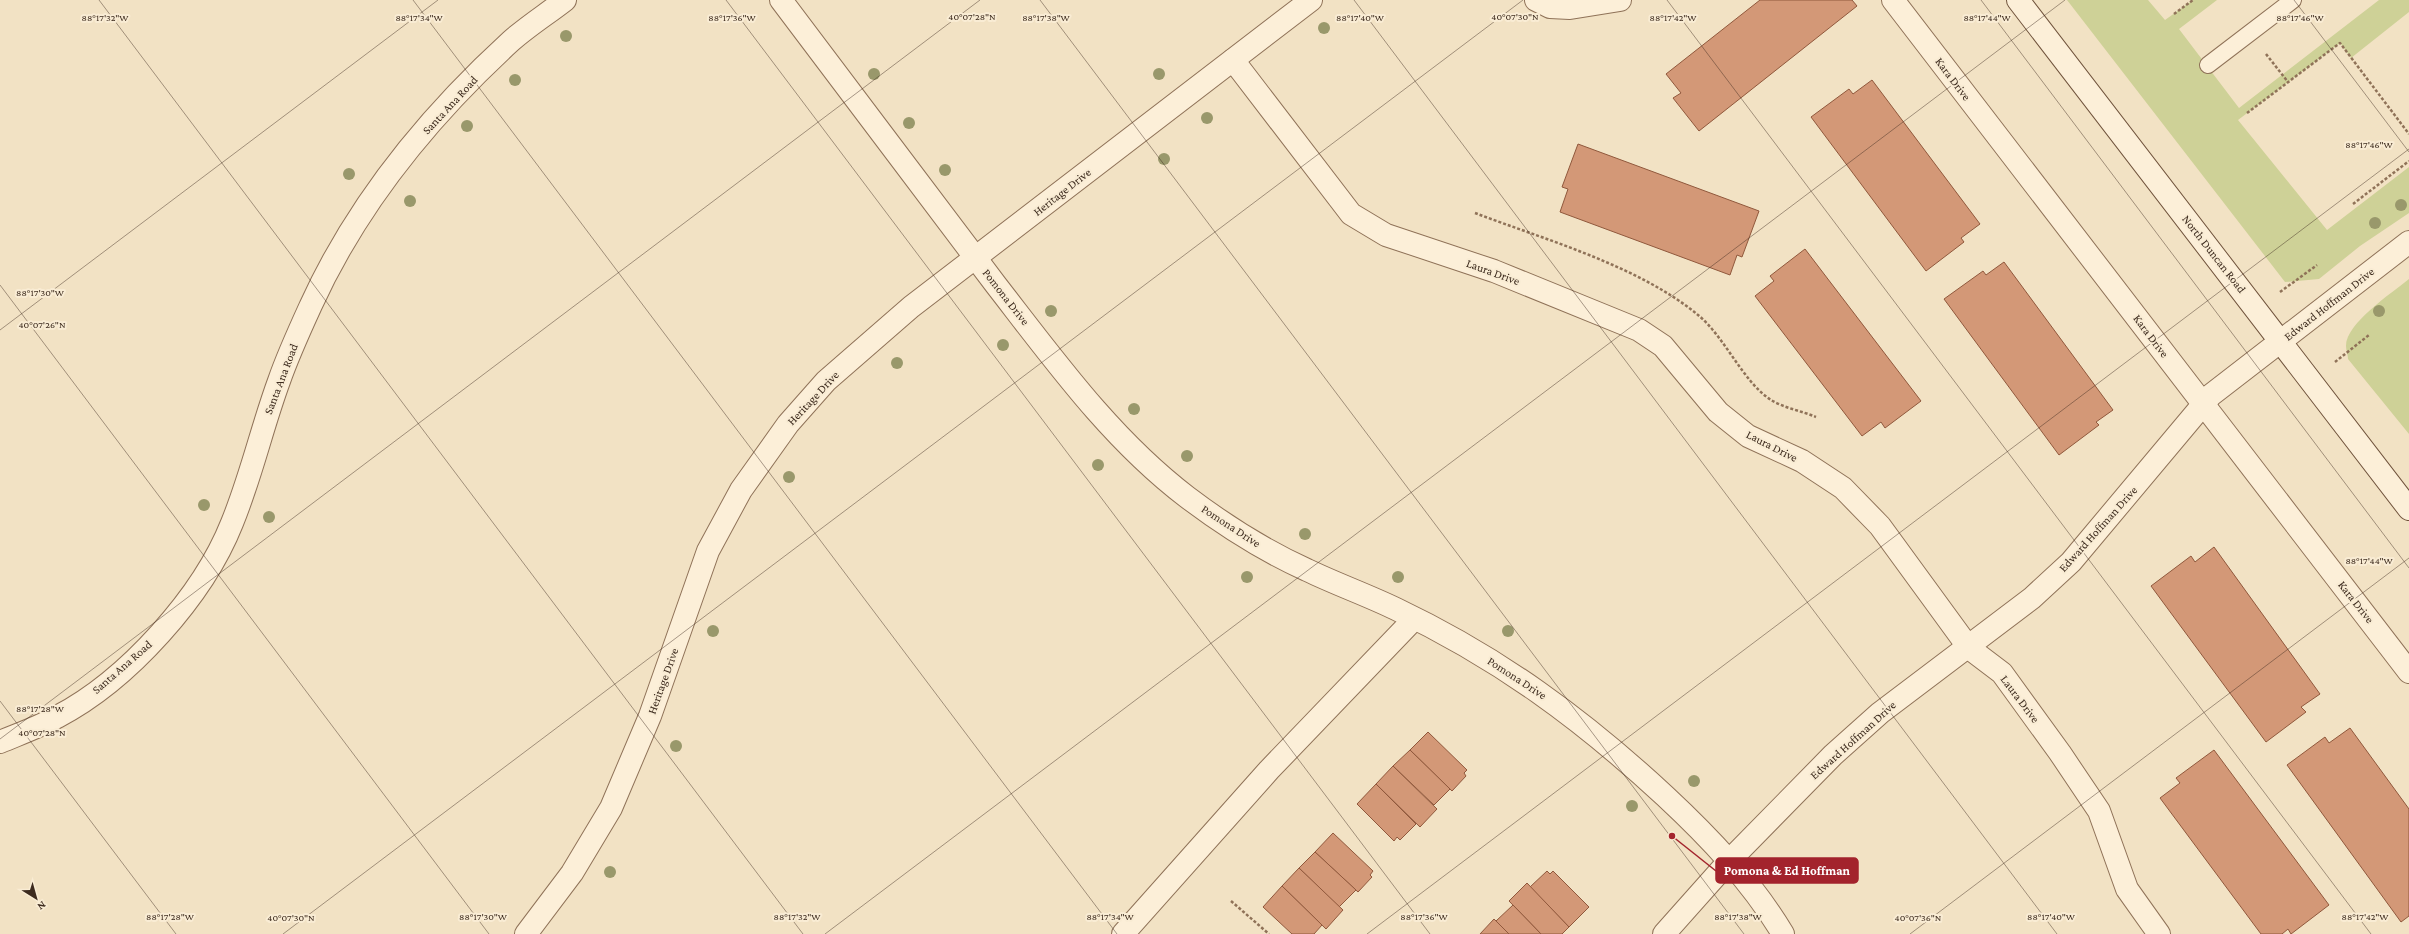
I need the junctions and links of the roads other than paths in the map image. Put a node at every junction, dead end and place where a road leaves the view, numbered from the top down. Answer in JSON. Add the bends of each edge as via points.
{"nodes":[{"id":1,"x":565,"y":0,"type":"edge"},
{"id":2,"x":781,"y":0,"type":"edge"},
{"id":3,"x":1311,"y":0,"type":"edge"},
{"id":4,"x":1536,"y":0,"type":"edge"},
{"id":5,"x":1620,"y":0,"type":"edge"},
{"id":6,"x":1893,"y":0,"type":"edge"},
{"id":7,"x":2018,"y":0,"type":"edge"},
{"id":8,"x":2293,"y":0,"type":"edge"},
{"id":9,"x":1233,"y":60,"type":"junction"},
{"id":10,"x":2208,"y":65,"type":"dead end"},
{"id":11,"x":2409,"y":242,"type":"edge"},
{"id":12,"x":976,"y":258,"type":"junction"},
{"id":13,"x":2281,"y":342,"type":"junction"},
{"id":14,"x":2204,"y":405,"type":"junction"},
{"id":15,"x":2409,"y":509,"type":"edge"},
{"id":16,"x":1414,"y":619,"type":"junction"},
{"id":17,"x":1969,"y":648,"type":"junction"},
{"id":18,"x":2409,"y":672,"type":"edge"},
{"id":19,"x":0,"y":742,"type":"edge"},
{"id":20,"x":1729,"y":861,"type":"junction"},
{"id":21,"x":526,"y":934,"type":"edge"},
{"id":22,"x":1123,"y":934,"type":"edge"},
{"id":23,"x":1664,"y":934,"type":"edge"},
{"id":24,"x":1783,"y":934,"type":"edge"},
{"id":25,"x":2159,"y":934,"type":"edge"}],
"edges":[{"from":1,"to":19,"type":"street","name":"Santa Ana Road","via":[[512,41],[439,113],[383,183],[346,238],[311,304],[280,378],[232,524],[206,574],[164,631],[108,683],[77,704],[58,716]]},
{"from":2,"to":12,"type":"street","name":"Pomona Drive"},
{"from":3,"to":9,"type":"street","name":"Heritage Drive"},
{"from":4,"to":5,"type":"street","via":[[1550,7],[1570,8]]},
{"from":6,"to":14,"type":"street","name":"Kara Drive"},
{"from":7,"to":13,"type":"street","name":"North Duncan Road"},
{"from":8,"to":10,"type":"lane"},
{"from":9,"to":12,"type":"street","name":"Heritage Drive"},
{"from":9,"to":17,"type":"street","name":"Laura Drive","via":[[1351,214],[1386,235],[1494,271],[1639,330],[1663,346],[1718,412],[1748,436],[1802,462],[1843,488],[1880,526]]},
{"from":11,"to":13,"type":"street","name":"Edward Hoffman Drive"},
{"from":12,"to":16,"type":"street","name":"Pomona Drive","via":[[1100,416],[1134,452],[1182,493],[1254,542],[1304,569]]},
{"from":12,"to":21,"type":"street","name":"Heritage Drive","via":[[911,307],[826,381],[788,424],[741,490],[708,551],[650,716],[611,808],[572,873]]},
{"from":13,"to":14,"type":"street","name":"Edward Hoffman Drive","via":[[2211,396]]},
{"from":13,"to":15,"type":"street","name":"North Duncan Road"},
{"from":14,"to":17,"type":"street","name":"Edward Hoffman Drive","via":[[2071,562],[2032,598]]},
{"from":14,"to":18,"type":"street","name":"Kara Drive"},
{"from":16,"to":20,"type":"street","name":"Pomona Drive","via":[[1497,664],[1561,707],[1618,753],[1699,828]]},
{"from":16,"to":22,"type":"street","via":[[1269,770]]},
{"from":17,"to":20,"type":"street","name":"Edward Hoffman Drive","via":[[1880,713],[1833,755]]},
{"from":17,"to":25,"type":"street","name":"Laura Drive","via":[[2002,673],[2095,805],[2127,889]]},
{"from":20,"to":23,"type":"street","name":"Edward Hoffman Drive"},
{"from":20,"to":24,"type":"street","name":"Pomona Drive"}]}
